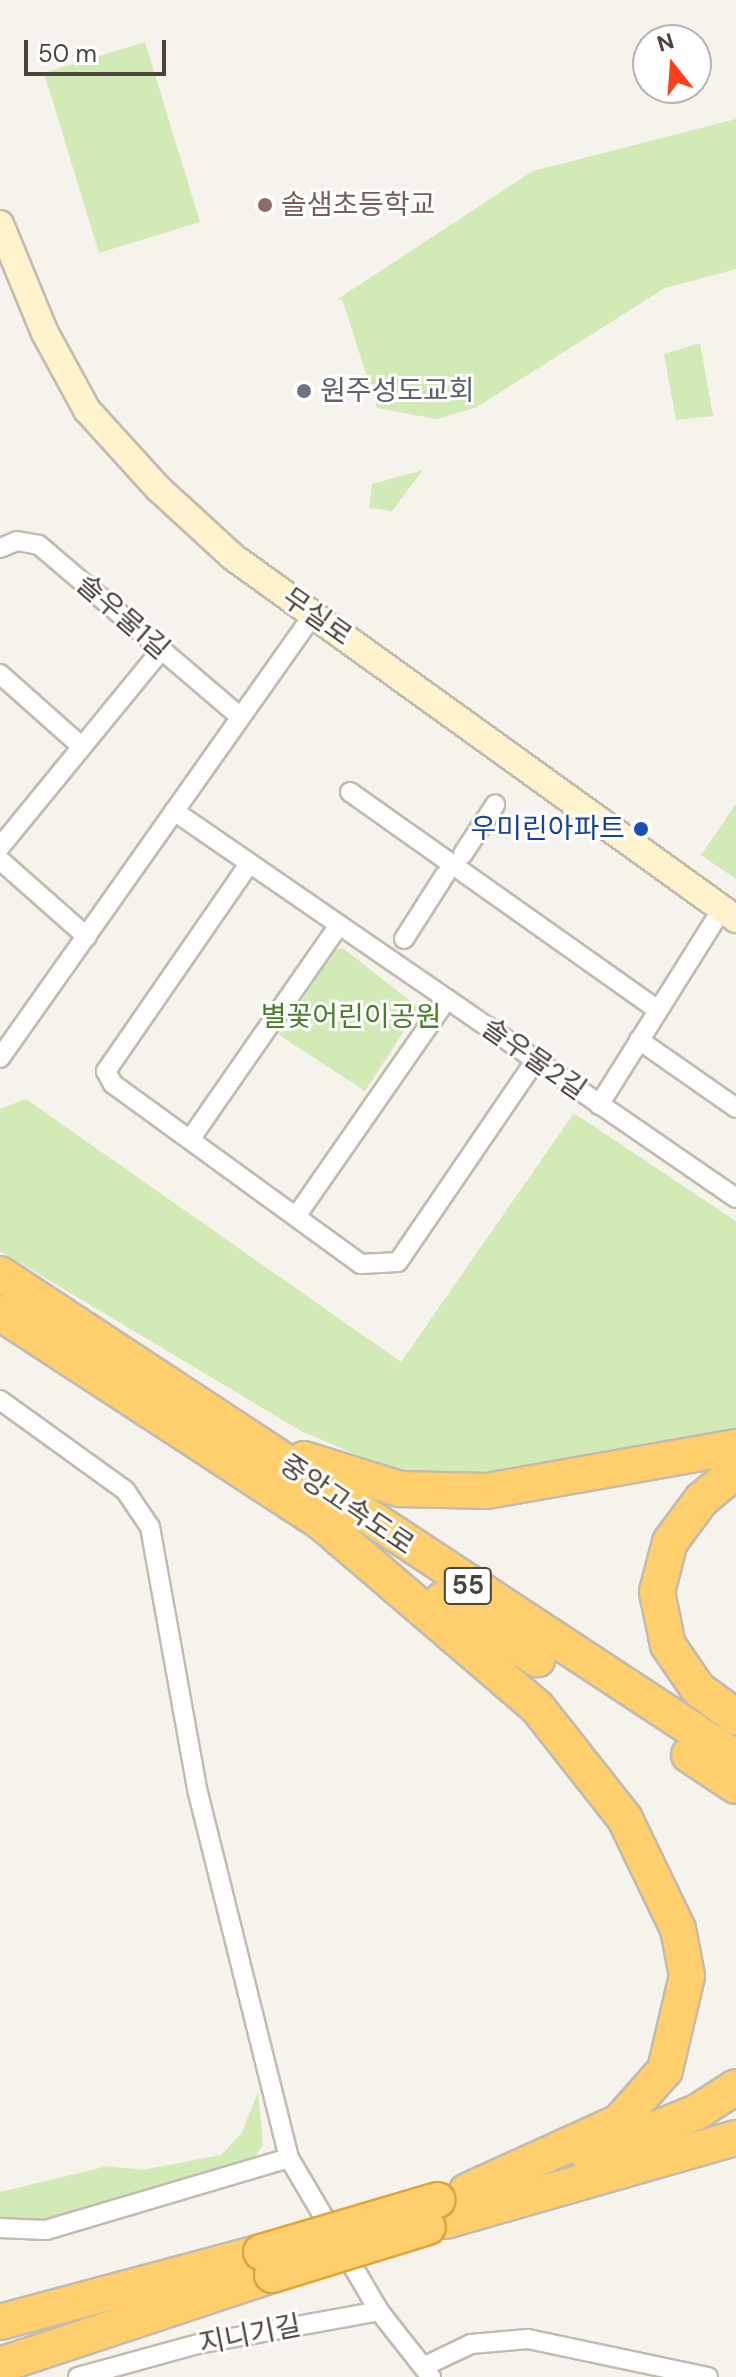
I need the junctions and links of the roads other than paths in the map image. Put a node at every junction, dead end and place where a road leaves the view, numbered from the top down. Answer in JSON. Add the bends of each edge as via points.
{"nodes":[{"id":1,"x":0,"y":224,"type":"edge"},
{"id":2,"x":0,"y":548,"type":"edge"},
{"id":3,"x":313,"y":615,"type":"junction"},
{"id":4,"x":161,"y":650,"type":"junction"},
{"id":5,"x":0,"y":674,"type":"edge"},
{"id":6,"x":239,"y":716,"type":"junction"},
{"id":7,"x":81,"y":746,"type":"junction"},
{"id":8,"x":350,"y":792,"type":"dead end"},
{"id":9,"x":495,"y":805,"type":"dead end"},
{"id":10,"x":174,"y":811,"type":"junction"},
{"id":11,"x":0,"y":847,"type":"edge"},
{"id":12,"x":463,"y":854,"type":"dead end"},
{"id":13,"x":0,"y":860,"type":"edge"},
{"id":14,"x":249,"y":864,"type":"junction"},
{"id":15,"x":445,"y":875,"type":"dead end"},
{"id":16,"x":729,"y":914,"type":"edge"},
{"id":17,"x":339,"y":925,"type":"junction"},
{"id":18,"x":87,"y":937,"type":"junction"},
{"id":19,"x":404,"y":939,"type":"dead end"},
{"id":20,"x":447,"y":999,"type":"junction"},
{"id":21,"x":658,"y":1010,"type":"junction"},
{"id":22,"x":639,"y":1040,"type":"junction"},
{"id":23,"x":0,"y":1058,"type":"edge"},
{"id":24,"x":535,"y":1061,"type":"junction"},
{"id":25,"x":599,"y":1105,"type":"junction"},
{"id":26,"x":736,"y":1108,"type":"edge"},
{"id":27,"x":191,"y":1138,"type":"junction"},
{"id":28,"x":736,"y":1198,"type":"edge"},
{"id":29,"x":297,"y":1215,"type":"junction"},
{"id":30,"x":0,"y":1274,"type":"edge"},
{"id":31,"x":0,"y":1313,"type":"edge"},
{"id":32,"x":0,"y":1400,"type":"edge"},
{"id":33,"x":204,"y":1408,"type":"junction"},
{"id":34,"x":736,"y":1447,"type":"edge"},
{"id":35,"x":736,"y":1471,"type":"edge"},
{"id":36,"x":321,"y":1522,"type":"junction"},
{"id":37,"x":736,"y":1717,"type":"edge"},
{"id":38,"x":736,"y":1758,"type":"edge"},
{"id":39,"x":736,"y":1786,"type":"edge"},
{"id":40,"x":736,"y":2087,"type":"edge"},
{"id":41,"x":736,"y":2107,"type":"edge"},
{"id":42,"x":736,"y":2138,"type":"edge"},
{"id":43,"x":289,"y":2158,"type":"junction"},
{"id":44,"x":641,"y":2162,"type":"junction"},
{"id":45,"x":450,"y":2204,"type":"junction"},
{"id":46,"x":0,"y":2228,"type":"edge"},
{"id":47,"x":266,"y":2264,"type":"junction"},
{"id":48,"x":379,"y":2311,"type":"junction"},
{"id":49,"x":0,"y":2322,"type":"edge"},
{"id":50,"x":0,"y":2365,"type":"edge"},
{"id":51,"x":124,"y":2371,"type":"edge"},
{"id":52,"x":429,"y":2371,"type":"edge"},
{"id":53,"x":78,"y":2377,"type":"edge"},
{"id":54,"x":708,"y":2377,"type":"edge"}],
"edges":[{"from":1,"to":3,"type":"street","name":"무실로","via":[[45,333],[87,410],[233,557]]},
{"from":2,"to":4,"type":"street","name":"솔우물1길","via":[[39,545]]},
{"from":3,"to":6,"type":"street"},
{"from":3,"to":16,"type":"street","name":"무실로"},
{"from":4,"to":6,"type":"street","name":"솔우물1길"},
{"from":4,"to":7,"type":"street"},
{"from":5,"to":7,"type":"street"},
{"from":6,"to":10,"type":"street"},
{"from":7,"to":11,"type":"street"},
{"from":8,"to":21,"type":"street"},
{"from":9,"to":12,"type":"street"},
{"from":10,"to":14,"type":"street","name":"솔우물2길"},
{"from":10,"to":18,"type":"street"},
{"from":13,"to":18,"type":"street"},
{"from":14,"to":17,"type":"street","name":"솔우물2길"},
{"from":14,"to":27,"type":"street","via":[[106,1071],[113,1084]]},
{"from":15,"to":19,"type":"street"},
{"from":16,"to":21,"type":"street"},
{"from":17,"to":20,"type":"street","name":"솔우물2길"},
{"from":17,"to":27,"type":"street"},
{"from":18,"to":23,"type":"street"},
{"from":20,"to":24,"type":"street","name":"솔우물2길"},
{"from":20,"to":29,"type":"street"},
{"from":21,"to":22,"type":"street"},
{"from":22,"to":25,"type":"street"},
{"from":22,"to":26,"type":"street"},
{"from":24,"to":25,"type":"street","name":"솔우물2길"},
{"from":24,"to":29,"type":"street","via":[[398,1262],[361,1264]]},
{"from":25,"to":28,"type":"street","name":"솔우물2길"},
{"from":27,"to":29,"type":"street"},
{"from":30,"to":33,"type":"highway","name":"중앙고속도로","number":"55"},
{"from":31,"to":36,"type":"highway","name":"중앙고속도로","number":"55"},
{"from":32,"to":43,"type":"street","via":[[125,1490],[150,1527],[198,1793]]},
{"from":33,"to":34,"type":"highway","via":[[331,1473],[400,1489],[551,1484]]},
{"from":33,"to":38,"type":"highway","name":"중앙고속도로","number":"55"},
{"from":35,"to":37,"type":"highway","via":[[701,1500],[670,1542],[657,1592],[668,1645],[698,1689]]},
{"from":36,"to":39,"type":"highway","name":"중앙고속도로","number":"55"},
{"from":36,"to":45,"type":"highway","via":[[537,1707],[625,1819],[678,1929],[687,1976],[681,2025],[649,2090],[619,2122]]},
{"from":40,"to":45,"type":"highway","via":[[628,2144]]},
{"from":41,"to":44,"type":"highway"},
{"from":42,"to":44,"type":"highway"},
{"from":43,"to":46,"type":"street","via":[[46,2230]]},
{"from":43,"to":48,"type":"street"},
{"from":44,"to":45,"type":"highway"},
{"from":45,"to":47,"type":"highway","bridge":true},
{"from":47,"to":49,"type":"highway"},
{"from":47,"to":50,"type":"highway"},
{"from":48,"to":51,"type":"street","name":"지니기길"},
{"from":48,"to":52,"type":"street"},
{"from":51,"to":53,"type":"street","name":"지니기길"},
{"from":52,"to":54,"type":"street","via":[[471,2344],[528,2339]]}]}
